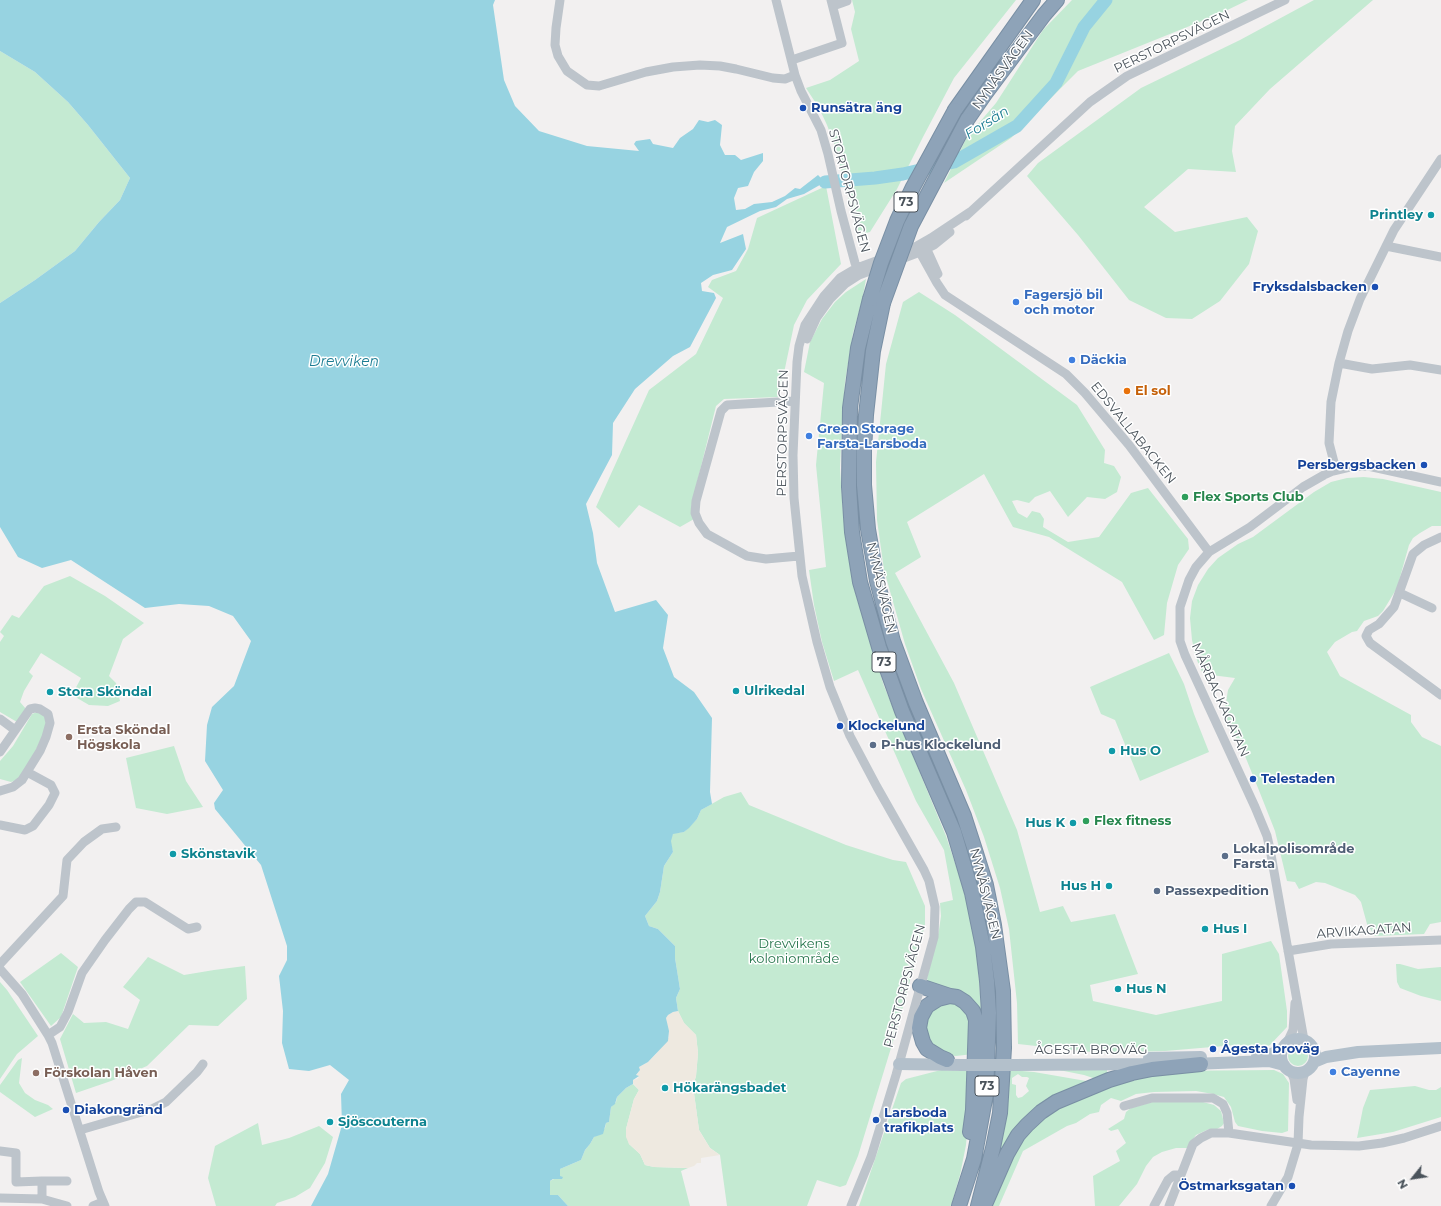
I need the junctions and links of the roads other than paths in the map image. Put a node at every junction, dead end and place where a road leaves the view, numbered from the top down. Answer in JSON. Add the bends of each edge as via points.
{"nodes":[{"id":1,"x":560,"y":0,"type":"edge"},
{"id":2,"x":1033,"y":0,"type":"edge"},
{"id":3,"x":1057,"y":0,"type":"edge"},
{"id":4,"x":1285,"y":0,"type":"edge"},
{"id":5,"x":847,"y":1,"type":"dead end"},
{"id":6,"x":779,"y":2,"type":"edge"},
{"id":7,"x":832,"y":3,"type":"edge"},
{"id":8,"x":792,"y":60,"type":"junction"},
{"id":9,"x":795,"y":75,"type":"junction"},
{"id":10,"x":1441,"y":159,"type":"edge"},
{"id":11,"x":1386,"y":246,"type":"junction"},
{"id":12,"x":922,"y":247,"type":"junction"},
{"id":13,"x":1441,"y":257,"type":"edge"},
{"id":14,"x":858,"y":272,"type":"junction"},
{"id":15,"x":1339,"y":363,"type":"junction"},
{"id":16,"x":1441,"y":370,"type":"edge"},
{"id":17,"x":795,"y":401,"type":"junction"},
{"id":18,"x":1336,"y":470,"type":"junction"},
{"id":19,"x":1441,"y":482,"type":"edge"},
{"id":20,"x":1441,"y":537,"type":"edge"},
{"id":21,"x":1209,"y":552,"type":"junction"},
{"id":22,"x":799,"y":556,"type":"junction"},
{"id":23,"x":1400,"y":593,"type":"junction"},
{"id":24,"x":1432,"y":608,"type":"dead end"},
{"id":25,"x":1441,"y":695,"type":"edge"},
{"id":26,"x":0,"y":719,"type":"edge"},
{"id":27,"x":15,"y":730,"type":"junction"},
{"id":28,"x":0,"y":752,"type":"edge"},
{"id":29,"x":28,"y":772,"type":"junction"},
{"id":30,"x":0,"y":791,"type":"edge"},
{"id":31,"x":0,"y":825,"type":"edge"},
{"id":32,"x":116,"y":827,"type":"dead end"},
{"id":33,"x":197,"y":927,"type":"dead end"},
{"id":34,"x":1441,"y":940,"type":"edge"},
{"id":35,"x":1288,"y":951,"type":"junction"},
{"id":36,"x":0,"y":964,"type":"edge"},
{"id":37,"x":0,"y":969,"type":"edge"},
{"id":38,"x":920,"y":986,"type":"junction"},
{"id":39,"x":950,"y":996,"type":"junction"},
{"id":40,"x":1296,"y":996,"type":"junction"},
{"id":41,"x":48,"y":1035,"type":"junction"},
{"id":42,"x":1308,"y":1043,"type":"junction"},
{"id":43,"x":1285,"y":1046,"type":"junction"},
{"id":44,"x":1441,"y":1048,"type":"edge"},
{"id":45,"x":1358,"y":1052,"type":"junction"},
{"id":46,"x":947,"y":1060,"type":"junction"},
{"id":47,"x":899,"y":1061,"type":"junction"},
{"id":48,"x":962,"y":1062,"type":"junction"},
{"id":49,"x":1106,"y":1062,"type":"junction"},
{"id":50,"x":1314,"y":1062,"type":"junction"},
{"id":51,"x":203,"y":1064,"type":"dead end"},
{"id":52,"x":1201,"y":1064,"type":"junction"},
{"id":53,"x":1288,"y":1068,"type":"junction"},
{"id":54,"x":1305,"y":1072,"type":"junction"},
{"id":55,"x":1103,"y":1082,"type":"junction"},
{"id":56,"x":1124,"y":1106,"type":"dead end"},
{"id":57,"x":1299,"y":1117,"type":"junction"},
{"id":58,"x":1441,"y":1126,"type":"edge"},
{"id":59,"x":80,"y":1130,"type":"junction"},
{"id":60,"x":1229,"y":1133,"type":"junction"},
{"id":61,"x":1298,"y":1144,"type":"junction"},
{"id":62,"x":0,"y":1151,"type":"edge"},
{"id":63,"x":1181,"y":1175,"type":"junction"},
{"id":64,"x":42,"y":1181,"type":"junction"},
{"id":65,"x":67,"y":1181,"type":"dead end"},
{"id":66,"x":0,"y":1198,"type":"edge"},
{"id":67,"x":42,"y":1199,"type":"junction"},
{"id":68,"x":961,"y":1202,"type":"edge"},
{"id":69,"x":104,"y":1204,"type":"edge"},
{"id":70,"x":67,"y":1206,"type":"edge"},
{"id":71,"x":93,"y":1206,"type":"edge"},
{"id":72,"x":851,"y":1206,"type":"edge"},
{"id":73,"x":978,"y":1206,"type":"edge"},
{"id":74,"x":985,"y":1206,"type":"edge"},
{"id":75,"x":1154,"y":1206,"type":"edge"},
{"id":76,"x":1169,"y":1206,"type":"edge"},
{"id":77,"x":1271,"y":1206,"type":"edge"}],
"edges":[{"from":1,"to":9,"type":"street","via":[[555,39],[558,56],[567,71],[587,85],[599,86],[646,72],[700,65],[730,68],[773,78],[785,79]]},
{"from":2,"to":68,"type":"highway","name":"NYNÄSVÄGEN","number":"73","bridge":true,"via":[[955,110],[912,187],[881,263],[870,299],[858,348],[850,408],[849,487],[852,532],[860,582],[879,647],[902,711],[954,832],[972,893],[983,947],[989,1013],[986,1094],[974,1159]]},
{"from":3,"to":73,"type":"highway","name":"NYNÄSVÄGEN","number":"73","bridge":true,"via":[[967,120],[911,226],[883,303],[873,351],[866,415],[864,485],[868,530],[877,581],[900,662],[964,816],[986,885],[998,947],[1003,991],[1004,1048],[1000,1113]]},
{"from":4,"to":12,"type":"street","name":"PERSTORPSVÄGEN","via":[[1127,76],[1090,102],[970,212]]},
{"from":5,"to":7,"type":"street"},
{"from":6,"to":8,"type":"street","name":"STORTORPSVÄGEN"},
{"from":7,"to":8,"type":"street","via":[[842,43]]},
{"from":8,"to":9,"type":"street","name":"STORTORPSVÄGEN"},
{"from":9,"to":14,"type":"street","name":"STORTORPSVÄGEN","via":[[821,130]]},
{"from":10,"to":11,"type":"street"},
{"from":11,"to":13,"type":"street"},
{"from":11,"to":15,"type":"street","via":[[1360,299]]},
{"from":12,"to":14,"type":"street","name":"PERSTORPSVÄGEN"},
{"from":12,"to":21,"type":"street","name":"EDSVALLABACKEN","via":[[941,281],[961,305],[1066,374],[1085,393],[1129,445]]},
{"from":14,"to":17,"type":"street","name":"PERSTORPSVÄGEN","via":[[830,299],[810,329],[797,362]]},
{"from":15,"to":16,"type":"street","via":[[1372,369],[1410,365]]},
{"from":15,"to":18,"type":"street","via":[[1331,402],[1329,443]]},
{"from":17,"to":22,"type":"street","name":"PERSTORPSVÄGEN","via":[[792,455]]},
{"from":17,"to":22,"type":"street","via":[[727,405],[721,411],[695,513],[707,534],[747,556],[766,559]]},
{"from":18,"to":19,"type":"street","name":"MÅRBACKAGATAN","via":[[1368,466]]},
{"from":18,"to":21,"type":"street","name":"MÅRBACKAGATAN","via":[[1303,487],[1250,527]]},
{"from":20,"to":23,"type":"street","via":[[1413,554]]},
{"from":21,"to":35,"type":"street","name":"MÅRBACKAGATAN","via":[[1196,567],[1184,594],[1180,607],[1180,641],[1189,667],[1267,836]]},
{"from":22,"to":38,"type":"street","name":"PERSTORPSVÄGEN","via":[[809,609],[830,687],[850,736],[918,858],[931,888],[935,907],[934,937]]},
{"from":23,"to":24,"type":"street"},
{"from":23,"to":25,"type":"street","via":[[1394,607],[1379,624],[1369,630],[1366,636],[1370,642]]},
{"from":26,"to":27,"type":"street"},
{"from":27,"to":28,"type":"street"},
{"from":27,"to":29,"type":"street","via":[[30,709],[40,708],[50,717],[46,737]]},
{"from":29,"to":30,"type":"street","via":[[13,787]]},
{"from":29,"to":31,"type":"street","via":[[51,785],[55,793],[49,805],[33,826],[25,830]]},
{"from":32,"to":36,"type":"street","via":[[102,829],[84,842],[67,860],[63,896]]},
{"from":33,"to":41,"type":"street","via":[[188,929],[145,902],[136,902],[119,921],[82,973],[60,1027]]},
{"from":34,"to":35,"type":"street","name":"ARVIKAGATAN","via":[[1331,944]]},
{"from":35,"to":40,"type":"street","name":"MÅRBACKAGATAN"},
{"from":37,"to":41,"type":"street","via":[[22,994]]},
{"from":38,"to":39,"type":"highway"},
{"from":38,"to":47,"type":"street","name":"PERSTORPSVÄGEN"},
{"from":39,"to":46,"type":"highway","via":[[938,999],[927,1006],[919,1028],[922,1042],[927,1049]]},
{"from":39,"to":68,"type":"highway","via":[[965,1002],[973,1011],[976,1020],[973,1110]]},
{"from":40,"to":42,"type":"street","name":"MÅRBACKAGATAN"},
{"from":40,"to":43,"type":"street","name":"MÅRBACKAGATAN","via":[[1294,1030]]},
{"from":41,"to":59,"type":"street"},
{"from":42,"to":43,"type":"main road","name":"ÅGESTA BROVÄG","via":[[1298,1039]]},
{"from":42,"to":45,"type":"main road","name":"ÅGESTA BROVÄG","via":[[1327,1049]]},
{"from":42,"to":50,"type":"main road","via":[[1315,1056]]},
{"from":43,"to":49,"type":"main road","name":"ÅGESTA BROVÄG","via":[[1269,1055]]},
{"from":43,"to":53,"type":"main road","via":[[1282,1059]]},
{"from":44,"to":45,"type":"main road","name":"ÅGESTA BROVÄG"},
{"from":45,"to":50,"type":"main road","name":"ÅGESTA BROVÄG","via":[[1326,1057]]},
{"from":46,"to":47,"type":"main road","name":"ÅGESTA BROVÄG"},
{"from":46,"to":48,"type":"main road","name":"ÅGESTA BROVÄG"},
{"from":47,"to":48,"type":"main road","name":"ÅGESTA BROVÄG"},
{"from":47,"to":72,"type":"street","name":"PERSTORPSVÄGEN","via":[[871,1157]]},
{"from":48,"to":49,"type":"main road","name":"ÅGESTA BROVÄG"},
{"from":49,"to":52,"type":"main road","name":"ÅGESTA BROVÄG"},
{"from":49,"to":55,"type":"main road","via":[[1112,1071]]},
{"from":50,"to":54,"type":"main road"},
{"from":51,"to":59,"type":"street","via":[[166,1102],[152,1109]]},
{"from":52,"to":53,"type":"main road","name":"ÅGESTA BROVÄG","via":[[1269,1061]]},
{"from":52,"to":55,"type":"highway","via":[[1152,1069]]},
{"from":53,"to":54,"type":"main road","name":"ÅGESTA BROVÄG","via":[[1298,1073]]},
{"from":53,"to":57,"type":"street","via":[[1294,1079]]},
{"from":54,"to":57,"type":"street"},
{"from":55,"to":74,"type":"highway","via":[[1056,1102],[1027,1124],[1011,1146]]},
{"from":56,"to":60,"type":"street","via":[[1152,1098],[1213,1098],[1223,1104],[1227,1113]]},
{"from":57,"to":61,"type":"street"},
{"from":58,"to":61,"type":"street","via":[[1404,1138],[1367,1145]]},
{"from":59,"to":69,"type":"street"},
{"from":60,"to":61,"type":"street"},
{"from":60,"to":63,"type":"street","via":[[1211,1133],[1193,1144]]},
{"from":61,"to":77,"type":"street","via":[[1288,1176]]},
{"from":62,"to":64,"type":"street","via":[[16,1153],[16,1182]]},
{"from":63,"to":75,"type":"street","via":[[1174,1175],[1168,1180]]},
{"from":63,"to":76,"type":"street"},
{"from":64,"to":65,"type":"street"},
{"from":64,"to":67,"type":"street"},
{"from":66,"to":67,"type":"street"},
{"from":67,"to":70,"type":"street"},
{"from":69,"to":71,"type":"street"}]}
